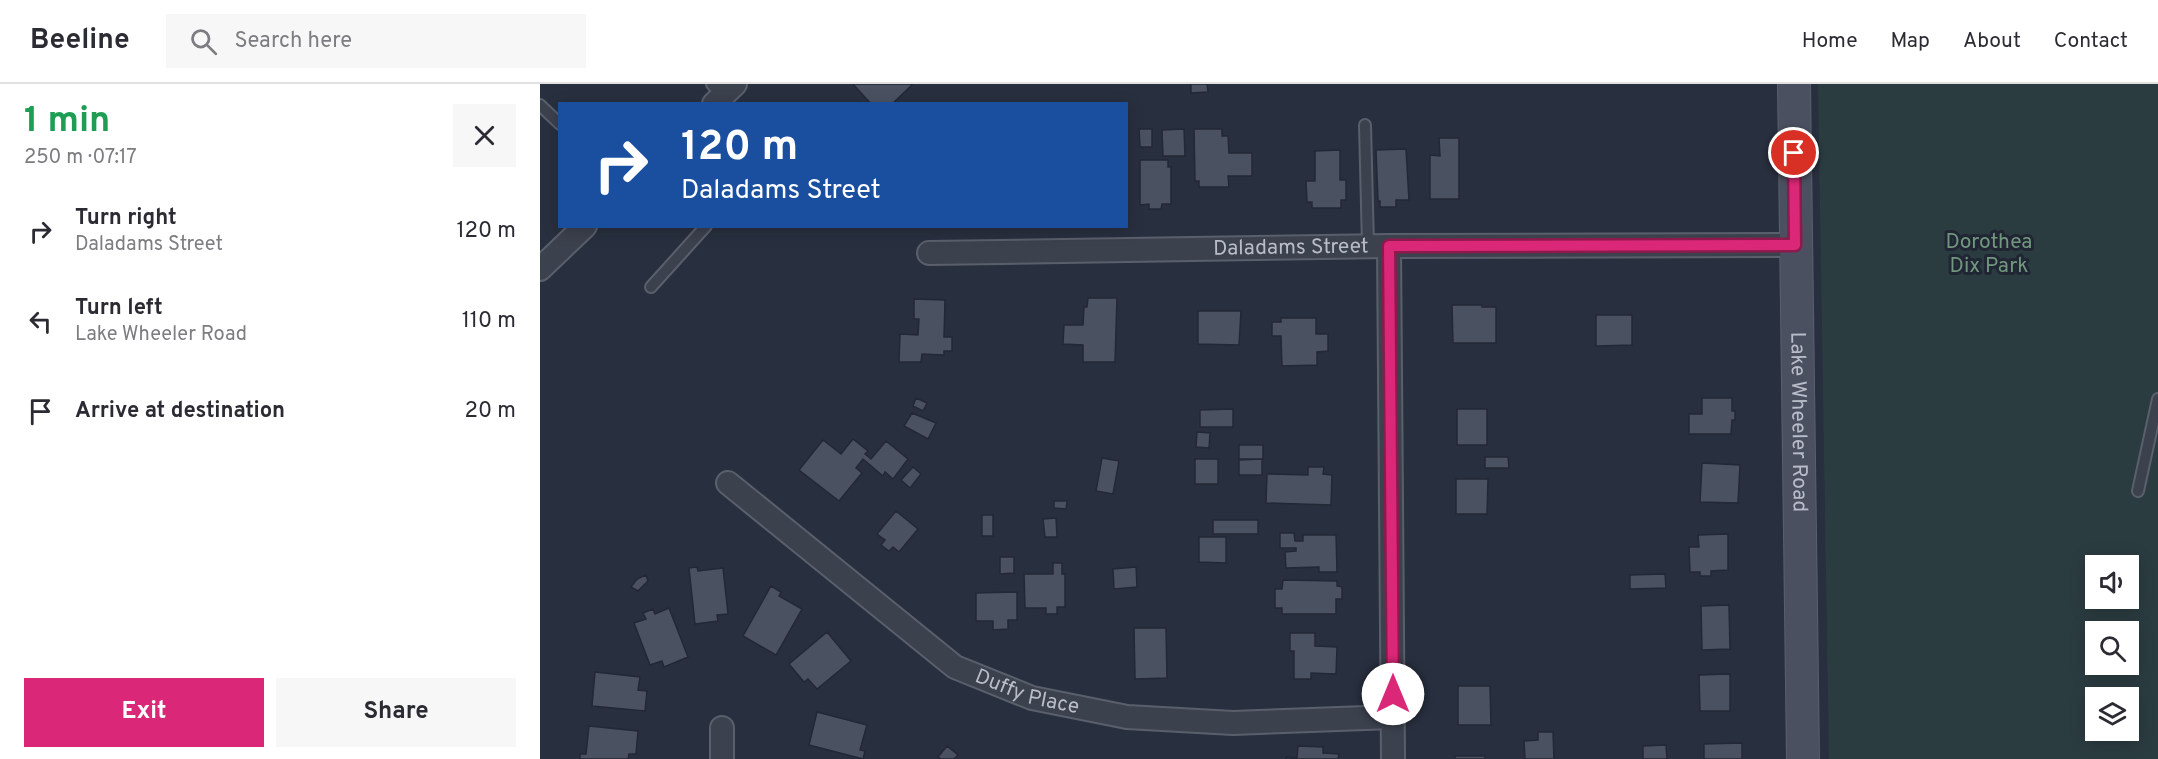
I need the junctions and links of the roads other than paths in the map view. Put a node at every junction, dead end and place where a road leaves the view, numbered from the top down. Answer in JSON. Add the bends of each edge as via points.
{"nodes":[{"id":1,"x":1794,"y":84,"type":"edge"},
{"id":2,"x":540,"y":105,"type":"edge"},
{"id":3,"x":558,"y":122,"type":"edge"},
{"id":4,"x":1365,"y":124,"type":"dead end"},
{"id":5,"x":583,"y":228,"type":"edge"},
{"id":6,"x":704,"y":228,"type":"edge"},
{"id":7,"x":1795,"y":245,"type":"junction"},
{"id":8,"x":1379,"y":246,"type":"junction"},
{"id":9,"x":929,"y":253,"type":"dead end"},
{"id":10,"x":540,"y":269,"type":"edge"},
{"id":11,"x":651,"y":287,"type":"dead end"},
{"id":12,"x":2158,"y":399,"type":"edge"},
{"id":13,"x":728,"y":483,"type":"dead end"},
{"id":14,"x":2138,"y":491,"type":"dead end"},
{"id":15,"x":1393,"y":717,"type":"junction"},
{"id":16,"x":722,"y":728,"type":"dead end"},
{"id":17,"x":722,"y":759,"type":"edge"},
{"id":18,"x":1393,"y":759,"type":"edge"},
{"id":19,"x":1803,"y":759,"type":"edge"}],
"edges":[{"from":1,"to":7,"type":"main road","name":"Lake Wheeler Road"},
{"from":2,"to":3,"type":"lane"},
{"from":4,"to":8,"type":"lane"},
{"from":5,"to":10,"type":"street"},
{"from":6,"to":11,"type":"lane"},
{"from":7,"to":8,"type":"street","name":"Daladams Street"},
{"from":7,"to":19,"type":"main road","name":"Lake Wheeler Road"},
{"from":8,"to":9,"type":"street","name":"Daladams Street"},
{"from":8,"to":15,"type":"street"},
{"from":12,"to":14,"type":"lane"},
{"from":13,"to":15,"type":"street","name":"Duffy Place","via":[[955,667],[1032,698],[1127,717],[1233,723]]},
{"from":15,"to":18,"type":"street"},
{"from":16,"to":17,"type":"street"}]}
